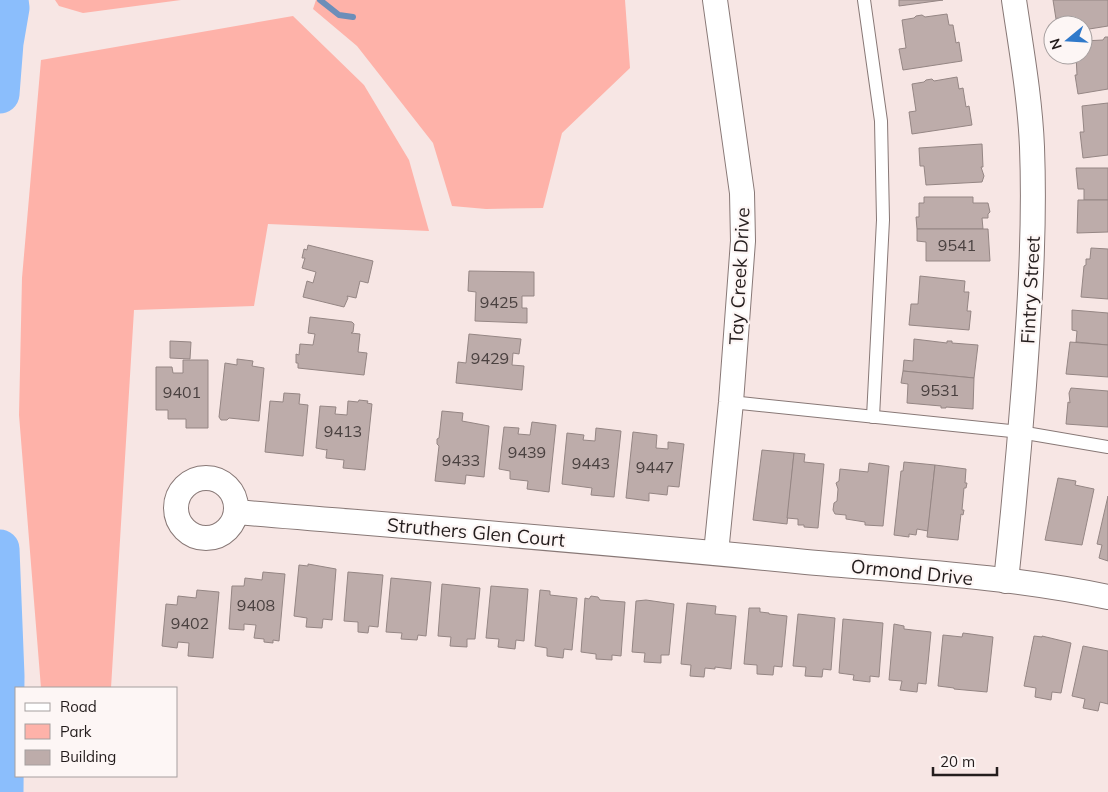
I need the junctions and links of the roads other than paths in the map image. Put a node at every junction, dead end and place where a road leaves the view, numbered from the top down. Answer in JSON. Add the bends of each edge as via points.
{"nodes":[{"id":1,"x":715,"y":0,"type":"edge"},
{"id":2,"x":864,"y":0,"type":"edge"},
{"id":3,"x":1014,"y":0,"type":"edge"},
{"id":4,"x":731,"y":402,"type":"junction"},
{"id":5,"x":873,"y":417,"type":"junction"},
{"id":6,"x":1020,"y":432,"type":"junction"},
{"id":7,"x":1108,"y":447,"type":"edge"},
{"id":8,"x":236,"y":512,"type":"dead end"},
{"id":9,"x":716,"y":553,"type":"junction"},
{"id":10,"x":1006,"y":581,"type":"junction"},
{"id":11,"x":1108,"y":597,"type":"edge"}],
"edges":[{"from":1,"to":4,"type":"street","name":"Tay Creek Drive","via":[[742,194]]},
{"from":2,"to":5,"type":"lane","via":[[881,121],[882,151],[883,220]]},
{"from":3,"to":6,"type":"street","name":"Fintry Street","via":[[1032,144],[1034,224]]},
{"from":4,"to":5,"type":"lane"},
{"from":4,"to":9,"type":"street","name":"Tay Creek Drive"},
{"from":5,"to":6,"type":"lane"},
{"from":6,"to":7,"type":"lane"},
{"from":6,"to":10,"type":"street","name":"Fintry Street"},
{"from":8,"to":9,"type":"street","name":"Struthers Glen Court"},
{"from":9,"to":10,"type":"street","name":"Ormond Drive"},
{"from":10,"to":11,"type":"street","name":"Ormond Drive"}]}
